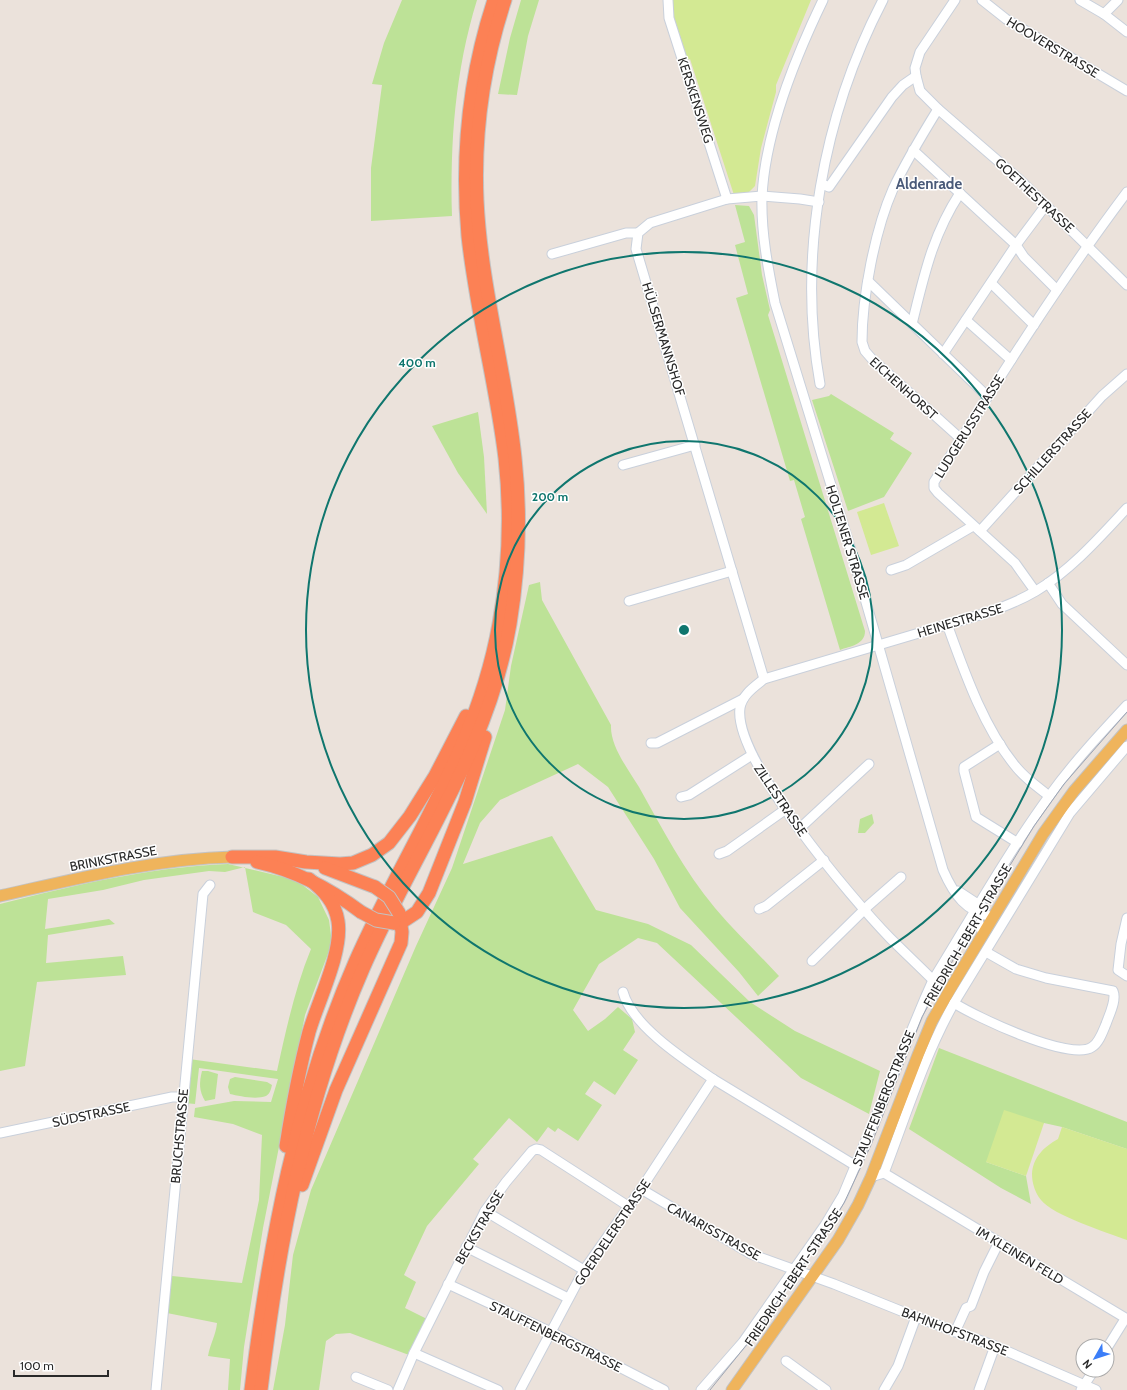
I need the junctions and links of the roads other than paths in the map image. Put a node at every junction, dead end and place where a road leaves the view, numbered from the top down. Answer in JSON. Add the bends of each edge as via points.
{"nodes":[{"id":1,"x":494,"y":0,"type":"edge"},
{"id":2,"x":504,"y":0,"type":"edge"},
{"id":3,"x":668,"y":0,"type":"edge"},
{"id":4,"x":823,"y":0,"type":"edge"},
{"id":5,"x":883,"y":0,"type":"edge"},
{"id":6,"x":955,"y":0,"type":"edge"},
{"id":7,"x":982,"y":0,"type":"edge"},
{"id":8,"x":1080,"y":0,"type":"edge"},
{"id":9,"x":1118,"y":0,"type":"edge"},
{"id":10,"x":1104,"y":14,"type":"junction"},
{"id":11,"x":1127,"y":32,"type":"edge"},
{"id":12,"x":916,"y":76,"type":"junction"},
{"id":13,"x":1127,"y":91,"type":"edge"},
{"id":14,"x":938,"y":109,"type":"junction"},
{"id":15,"x":913,"y":150,"type":"junction"},
{"id":16,"x":822,"y":184,"type":"junction"},
{"id":17,"x":1127,"y":192,"type":"edge"},
{"id":18,"x":960,"y":194,"type":"junction"},
{"id":19,"x":762,"y":196,"type":"junction"},
{"id":20,"x":727,"y":199,"type":"junction"},
{"id":21,"x":818,"y":202,"type":"junction"},
{"id":22,"x":1046,"y":205,"type":"junction"},
{"id":23,"x":638,"y":234,"type":"junction"},
{"id":24,"x":1016,"y":245,"type":"junction"},
{"id":25,"x":1088,"y":245,"type":"junction"},
{"id":26,"x":552,"y":254,"type":"dead end"},
{"id":27,"x":478,"y":268,"type":"junction"},
{"id":28,"x":868,"y":281,"type":"junction"},
{"id":29,"x":990,"y":283,"type":"junction"},
{"id":30,"x":1127,"y":285,"type":"edge"},
{"id":31,"x":1057,"y":290,"type":"junction"},
{"id":32,"x":482,"y":293,"type":"junction"},
{"id":33,"x":966,"y":320,"type":"junction"},
{"id":34,"x":912,"y":324,"type":"junction"},
{"id":35,"x":1034,"y":325,"type":"junction"},
{"id":36,"x":943,"y":354,"type":"junction"},
{"id":37,"x":1010,"y":360,"type":"junction"},
{"id":38,"x":1127,"y":374,"type":"edge"},
{"id":39,"x":820,"y":384,"type":"dead end"},
{"id":40,"x":987,"y":396,"type":"junction"},
{"id":41,"x":961,"y":439,"type":"junction"},
{"id":42,"x":695,"y":445,"type":"junction"},
{"id":43,"x":623,"y":465,"type":"dead end"},
{"id":44,"x":1127,"y":508,"type":"edge"},
{"id":45,"x":977,"y":528,"type":"junction"},
{"id":46,"x":891,"y":570,"type":"dead end"},
{"id":47,"x":732,"y":571,"type":"junction"},
{"id":48,"x":1048,"y":583,"type":"junction"},
{"id":49,"x":1035,"y":591,"type":"junction"},
{"id":50,"x":629,"y":601,"type":"dead end"},
{"id":51,"x":947,"y":624,"type":"junction"},
{"id":52,"x":495,"y":645,"type":"junction"},
{"id":53,"x":878,"y":646,"type":"junction"},
{"id":54,"x":1127,"y":665,"type":"edge"},
{"id":55,"x":498,"y":679,"type":"junction"},
{"id":56,"x":764,"y":679,"type":"junction"},
{"id":57,"x":743,"y":699,"type":"junction"},
{"id":58,"x":1127,"y":705,"type":"edge"},
{"id":59,"x":1127,"y":730,"type":"edge"},
{"id":60,"x":651,"y":743,"type":"dead end"},
{"id":61,"x":1000,"y":744,"type":"junction"},
{"id":62,"x":1127,"y":746,"type":"edge"},
{"id":63,"x":752,"y":755,"type":"junction"},
{"id":64,"x":869,"y":764,"type":"dead end"},
{"id":65,"x":1050,"y":796,"type":"junction"},
{"id":66,"x":681,"y":797,"type":"dead end"},
{"id":67,"x":786,"y":809,"type":"junction"},
{"id":68,"x":799,"y":829,"type":"junction"},
{"id":69,"x":1018,"y":843,"type":"junction"},
{"id":70,"x":719,"y":854,"type":"dead end"},
{"id":71,"x":232,"y":857,"type":"junction"},
{"id":72,"x":824,"y":860,"type":"junction"},
{"id":73,"x":306,"y":862,"type":"junction"},
{"id":74,"x":901,"y":877,"type":"dead end"},
{"id":75,"x":309,"y":879,"type":"junction"},
{"id":76,"x":210,"y":885,"type":"dead end"},
{"id":77,"x":0,"y":896,"type":"edge"},
{"id":78,"x":979,"y":908,"type":"junction"},
{"id":79,"x":759,"y":909,"type":"dead end"},
{"id":80,"x":865,"y":910,"type":"junction"},
{"id":81,"x":996,"y":913,"type":"junction"},
{"id":82,"x":1127,"y":918,"type":"edge"},
{"id":83,"x":398,"y":919,"type":"junction"},
{"id":84,"x":983,"y":934,"type":"junction"},
{"id":85,"x":986,"y":952,"type":"junction"},
{"id":86,"x":812,"y":961,"type":"dead end"},
{"id":87,"x":1127,"y":976,"type":"edge"},
{"id":88,"x":934,"y":980,"type":"junction"},
{"id":89,"x":623,"y":992,"type":"dead end"},
{"id":90,"x":954,"y":1004,"type":"junction"},
{"id":91,"x":714,"y":1079,"type":"junction"},
{"id":92,"x":183,"y":1097,"type":"junction"},
{"id":93,"x":0,"y":1133,"type":"edge"},
{"id":94,"x":856,"y":1166,"type":"junction"},
{"id":95,"x":884,"y":1173,"type":"junction"},
{"id":96,"x":871,"y":1177,"type":"junction"},
{"id":97,"x":641,"y":1189,"type":"junction"},
{"id":98,"x":628,"y":1206,"type":"junction"},
{"id":99,"x":279,"y":1209,"type":"junction"},
{"id":100,"x":485,"y":1211,"type":"junction"},
{"id":101,"x":287,"y":1222,"type":"junction"},
{"id":102,"x":999,"y":1242,"type":"junction"},
{"id":103,"x":466,"y":1248,"type":"junction"},
{"id":104,"x":584,"y":1270,"type":"junction"},
{"id":105,"x":793,"y":1270,"type":"junction"},
{"id":106,"x":812,"y":1277,"type":"junction"},
{"id":107,"x":448,"y":1284,"type":"junction"},
{"id":108,"x":568,"y":1298,"type":"junction"},
{"id":109,"x":916,"y":1317,"type":"junction"},
{"id":110,"x":1126,"y":1319,"type":"edge"},
{"id":111,"x":551,"y":1332,"type":"junction"},
{"id":112,"x":956,"y":1332,"type":"junction"},
{"id":113,"x":1114,"y":1338,"type":"edge"},
{"id":114,"x":995,"y":1346,"type":"junction"},
{"id":115,"x":414,"y":1353,"type":"junction"},
{"id":116,"x":786,"y":1361,"type":"dead end"},
{"id":117,"x":356,"y":1377,"type":"dead end"},
{"id":118,"x":1089,"y":1378,"type":"edge"},
{"id":119,"x":1083,"y":1387,"type":"edge"},
{"id":120,"x":156,"y":1390,"type":"edge"},
{"id":121,"x":251,"y":1390,"type":"edge"},
{"id":122,"x":261,"y":1390,"type":"edge"},
{"id":123,"x":388,"y":1390,"type":"edge"},
{"id":124,"x":398,"y":1390,"type":"edge"},
{"id":125,"x":498,"y":1390,"type":"edge"},
{"id":126,"x":520,"y":1390,"type":"edge"},
{"id":127,"x":664,"y":1390,"type":"edge"},
{"id":128,"x":701,"y":1390,"type":"edge"},
{"id":129,"x":732,"y":1390,"type":"edge"},
{"id":130,"x":826,"y":1390,"type":"edge"},
{"id":131,"x":884,"y":1390,"type":"edge"},
{"id":132,"x":979,"y":1390,"type":"edge"},
{"id":133,"x":1096,"y":1390,"type":"edge"}],
"edges":[{"from":1,"to":27,"type":"highway","via":[[474,73],[466,164],[466,203]]},
{"from":2,"to":27,"type":"highway","via":[[486,73],[479,118],[476,165]]},
{"from":3,"to":20,"type":"street","name":"KERSKENSWEG","via":[[669,18]]},
{"from":4,"to":19,"type":"street","name":"HOLTENER STRASSE","via":[[783,98],[770,147]]},
{"from":5,"to":16,"type":"street","via":[[850,76],[827,152]]},
{"from":6,"to":12,"type":"street","via":[[920,52],[915,68]]},
{"from":7,"to":13,"type":"street","name":"HOOVERSTRASSE","via":[[1006,19]]},
{"from":8,"to":10,"type":"street"},
{"from":9,"to":10,"type":"street"},
{"from":10,"to":11,"type":"street"},
{"from":12,"to":14,"type":"street","name":"GOETHESTRASSE","via":[[920,91]]},
{"from":12,"to":16,"type":"street","via":[[892,97],[829,187]]},
{"from":14,"to":15,"type":"street","name":"EICHENHORST"},
{"from":14,"to":22,"type":"street","name":"GOETHESTRASSE"},
{"from":15,"to":18,"type":"street"},
{"from":15,"to":28,"type":"street","name":"EICHENHORST","via":[[892,191]]},
{"from":16,"to":21,"type":"street"},
{"from":17,"to":25,"type":"street","name":"LUDGERUSSTRASSE"},
{"from":18,"to":24,"type":"street"},
{"from":18,"to":34,"type":"street","via":[[947,212],[930,253]]},
{"from":19,"to":20,"type":"street"},
{"from":19,"to":21,"type":"street"},
{"from":19,"to":53,"type":"street","name":"HOLTENER STRASSE","via":[[766,262],[775,303]]},
{"from":20,"to":23,"type":"street","via":[[650,223]]},
{"from":21,"to":39,"type":"street","via":[[812,319]]},
{"from":22,"to":24,"type":"street"},
{"from":22,"to":25,"type":"street","name":"GOETHESTRASSE"},
{"from":23,"to":26,"type":"street","via":[[626,232]]},
{"from":23,"to":42,"type":"street","name":"HÜLSERMANNSHOF","via":[[636,249]]},
{"from":24,"to":29,"type":"street"},
{"from":24,"to":31,"type":"street"},
{"from":25,"to":30,"type":"street","name":"GOETHESTRASSE"},
{"from":25,"to":31,"type":"street","name":"LUDGERUSSTRASSE"},
{"from":27,"to":32,"type":"highway"},
{"from":28,"to":34,"type":"street"},
{"from":28,"to":41,"type":"street","name":"EICHENHORST","via":[[862,331],[865,351]]},
{"from":29,"to":33,"type":"street"},
{"from":29,"to":35,"type":"street"},
{"from":31,"to":35,"type":"street","name":"LUDGERUSSTRASSE"},
{"from":32,"to":52,"type":"highway","via":[[505,459],[508,502],[505,584]]},
{"from":32,"to":55,"type":"highway","via":[[510,419],[519,503],[516,584]]},
{"from":33,"to":36,"type":"street"},
{"from":33,"to":37,"type":"street","name":"LUDGERUSSTRASSE"},
{"from":34,"to":36,"type":"street"},
{"from":35,"to":37,"type":"street","name":"LUDGERUSSTRASSE"},
{"from":36,"to":40,"type":"street"},
{"from":37,"to":40,"type":"street","name":"LUDGERUSSTRASSE"},
{"from":38,"to":45,"type":"street","name":"SCHILLERSTRASSE","via":[[1102,396]]},
{"from":40,"to":41,"type":"street","name":"LUDGERUSSTRASSE"},
{"from":41,"to":45,"type":"street","name":"LUDGERUSSTRASSE","via":[[934,482],[934,488]]},
{"from":42,"to":43,"type":"street"},
{"from":42,"to":47,"type":"street","name":"HÜLSERMANNSHOF"},
{"from":44,"to":48,"type":"street","name":"HEINESTRASSE","via":[[1080,556]]},
{"from":45,"to":46,"type":"street","via":[[906,565]]},
{"from":45,"to":49,"type":"street","name":"LUDGERUSSTRASSE","via":[[1015,563]]},
{"from":47,"to":50,"type":"street"},
{"from":47,"to":56,"type":"street","name":"HÜLSERMANNSHOF"},
{"from":48,"to":49,"type":"street","name":"HEINESTRASSE"},
{"from":48,"to":54,"type":"street","via":[[1062,604]]},
{"from":49,"to":51,"type":"street","name":"HEINESTRASSE","via":[[983,614]]},
{"from":51,"to":53,"type":"street","name":"HEINESTRASSE"},
{"from":51,"to":61,"type":"street","via":[[975,695]]},
{"from":52,"to":73,"type":"highway","via":[[462,724],[434,776],[398,833],[382,850],[362,860],[340,864]]},
{"from":52,"to":99,"type":"highway","via":[[484,690],[462,747],[369,932],[340,999],[311,1081]]},
{"from":53,"to":56,"type":"street"},
{"from":53,"to":78,"type":"street","name":"HOLTENER STRASSE","via":[[943,870],[960,899]]},
{"from":55,"to":83,"type":"highway","via":[[491,719],[446,853],[424,904],[417,912]]},
{"from":55,"to":101,"type":"highway","via":[[471,752],[378,937],[349,1003],[321,1084]]},
{"from":56,"to":57,"type":"street"},
{"from":57,"to":60,"type":"street","via":[[657,743]]},
{"from":57,"to":63,"type":"street","name":"ZILLESTRASSE","via":[[740,714]]},
{"from":58,"to":65,"type":"street","name":"STAUFFENBERGSTRASSE","via":[[1072,766]]},
{"from":59,"to":81,"type":"main road","name":"FRIEDRICH-EBERT-STRASSE","via":[[1056,815]]},
{"from":61,"to":65,"type":"street","via":[[1035,786]]},
{"from":61,"to":69,"type":"street","via":[[966,764],[964,771],[976,817]]},
{"from":62,"to":85,"type":"street","name":"FRIEDRICH-EBERT-STRASSE","via":[[1070,813]]},
{"from":63,"to":66,"type":"street","via":[[689,795]]},
{"from":63,"to":67,"type":"street","name":"ZILLESTRASSE","via":[[765,780]]},
{"from":64,"to":68,"type":"street"},
{"from":65,"to":69,"type":"street","name":"STAUFFENBERGSTRASSE"},
{"from":67,"to":68,"type":"street","name":"ZILLESTRASSE"},
{"from":67,"to":70,"type":"street"},
{"from":68,"to":72,"type":"street","name":"ZILLESTRASSE"},
{"from":69,"to":78,"type":"street","name":"STAUFFENBERGSTRASSE"},
{"from":71,"to":73,"type":"highway","via":[[275,857]]},
{"from":71,"to":75,"type":"highway","via":[[273,866]]},
{"from":71,"to":77,"type":"main road","name":"BRINKSTRASSE","via":[[156,864]]},
{"from":72,"to":79,"type":"street"},
{"from":72,"to":80,"type":"street","name":"ZILLESTRASSE"},
{"from":73,"to":83,"type":"highway","bridge":true,"via":[[375,887],[389,898]]},
{"from":74,"to":80,"type":"street"},
{"from":75,"to":83,"type":"highway","bridge":true,"via":[[331,890],[376,920]]},
{"from":75,"to":99,"type":"highway","via":[[332,903],[339,933],[334,958],[298,1077],[282,1168]]},
{"from":76,"to":92,"type":"street","name":"BRUCHSTRASSE","via":[[203,894]]},
{"from":78,"to":81,"type":"street"},
{"from":78,"to":84,"type":"street","name":"HOLTENER STRASSE"},
{"from":78,"to":88,"type":"street","name":"STAUFFENBERGSTRASSE"},
{"from":80,"to":86,"type":"street"},
{"from":80,"to":88,"type":"street","name":"ZILLESTRASSE"},
{"from":81,"to":84,"type":"main road","name":"FRIEDRICH-EBERT-STRASSE"},
{"from":82,"to":87,"type":"street","via":[[1118,970]]},
{"from":83,"to":101,"type":"highway","via":[[402,932],[396,955],[336,1090]]},
{"from":84,"to":96,"type":"main road","name":"FRIEDRICH-EBERT-STRASSE","via":[[932,1022]]},
{"from":85,"to":90,"type":"street","name":"FRIEDRICH-EBERT-STRASSE"},
{"from":85,"to":90,"type":"street","via":[[1016,969],[1110,990],[1115,994],[1104,1029],[1092,1047],[1082,1051],[1056,1047],[992,1024]]},
{"from":88,"to":94,"type":"street","name":"STAUFFENBERGSTRASSE","via":[[916,1016]]},
{"from":89,"to":91,"type":"street","via":[[626,1003],[651,1032],[677,1055]]},
{"from":90,"to":95,"type":"street","name":"FRIEDRICH-EBERT-STRASSE","via":[[931,1050]]},
{"from":91,"to":94,"type":"street"},
{"from":91,"to":97,"type":"street","name":"GOERDELERSTRASSE"},
{"from":92,"to":93,"type":"street","name":"SÜDSTRASSE","via":[[172,1097]]},
{"from":92,"to":120,"type":"street","name":"BRUCHSTRASSE"},
{"from":94,"to":105,"type":"street","name":"STAUFFENBERGSTRASSE","via":[[825,1225]]},
{"from":95,"to":96,"type":"street"},
{"from":95,"to":102,"type":"street","name":"IM KLEINEN FELD"},
{"from":96,"to":106,"type":"main road","name":"FRIEDRICH-EBERT-STRASSE","via":[[838,1240]]},
{"from":97,"to":98,"type":"street","name":"GOERDELERSTRASSE"},
{"from":97,"to":105,"type":"street","name":"CANARISSTRASSE","via":[[751,1254]]},
{"from":98,"to":100,"type":"street","name":"BECKSTRASSE","via":[[536,1149],[506,1182]]},
{"from":98,"to":104,"type":"street","name":"GOERDELERSTRASSE"},
{"from":99,"to":121,"type":"highway"},
{"from":100,"to":103,"type":"street","name":"BECKSTRASSE"},
{"from":100,"to":104,"type":"street"},
{"from":101,"to":122,"type":"highway"},
{"from":102,"to":110,"type":"street","name":"IM KLEINEN FELD"},
{"from":102,"to":112,"type":"street","via":[[971,1306],[966,1308]]},
{"from":103,"to":107,"type":"street","name":"BECKSTRASSE"},
{"from":103,"to":108,"type":"street"},
{"from":104,"to":108,"type":"street","name":"GOERDELERSTRASSE"},
{"from":105,"to":106,"type":"street","name":"CANARISSTRASSE"},
{"from":105,"to":128,"type":"street","name":"STAUFFENBERGSTRASSE","via":[[743,1342]]},
{"from":106,"to":109,"type":"street","name":"BAHNHOFSTRASSE"},
{"from":106,"to":129,"type":"main road","name":"FRIEDRICH-EBERT-STRASSE"},
{"from":107,"to":111,"type":"street","name":"STAUFFENBERGSTRASSE"},
{"from":107,"to":115,"type":"street","name":"BECKSTRASSE"},
{"from":108,"to":111,"type":"street","name":"GOERDELERSTRASSE"},
{"from":109,"to":112,"type":"street","name":"BAHNHOFSTRASSE"},
{"from":109,"to":131,"type":"street","via":[[898,1366]]},
{"from":110,"to":113,"type":"street","name":"IM KLEINEN FELD"},
{"from":111,"to":126,"type":"street","name":"GOERDELERSTRASSE"},
{"from":111,"to":127,"type":"street","name":"STAUFFENBERGSTRASSE"},
{"from":112,"to":114,"type":"street","name":"BAHNHOFSTRASSE"},
{"from":114,"to":119,"type":"street","name":"BAHNHOFSTRASSE"},
{"from":114,"to":132,"type":"street"},
{"from":115,"to":124,"type":"street","name":"BECKSTRASSE"},
{"from":115,"to":125,"type":"street"},
{"from":116,"to":130,"type":"street"},
{"from":117,"to":123,"type":"street"},
{"from":118,"to":119,"type":"street"},
{"from":119,"to":133,"type":"street","name":"BAHNHOFSTRASSE"}]}
